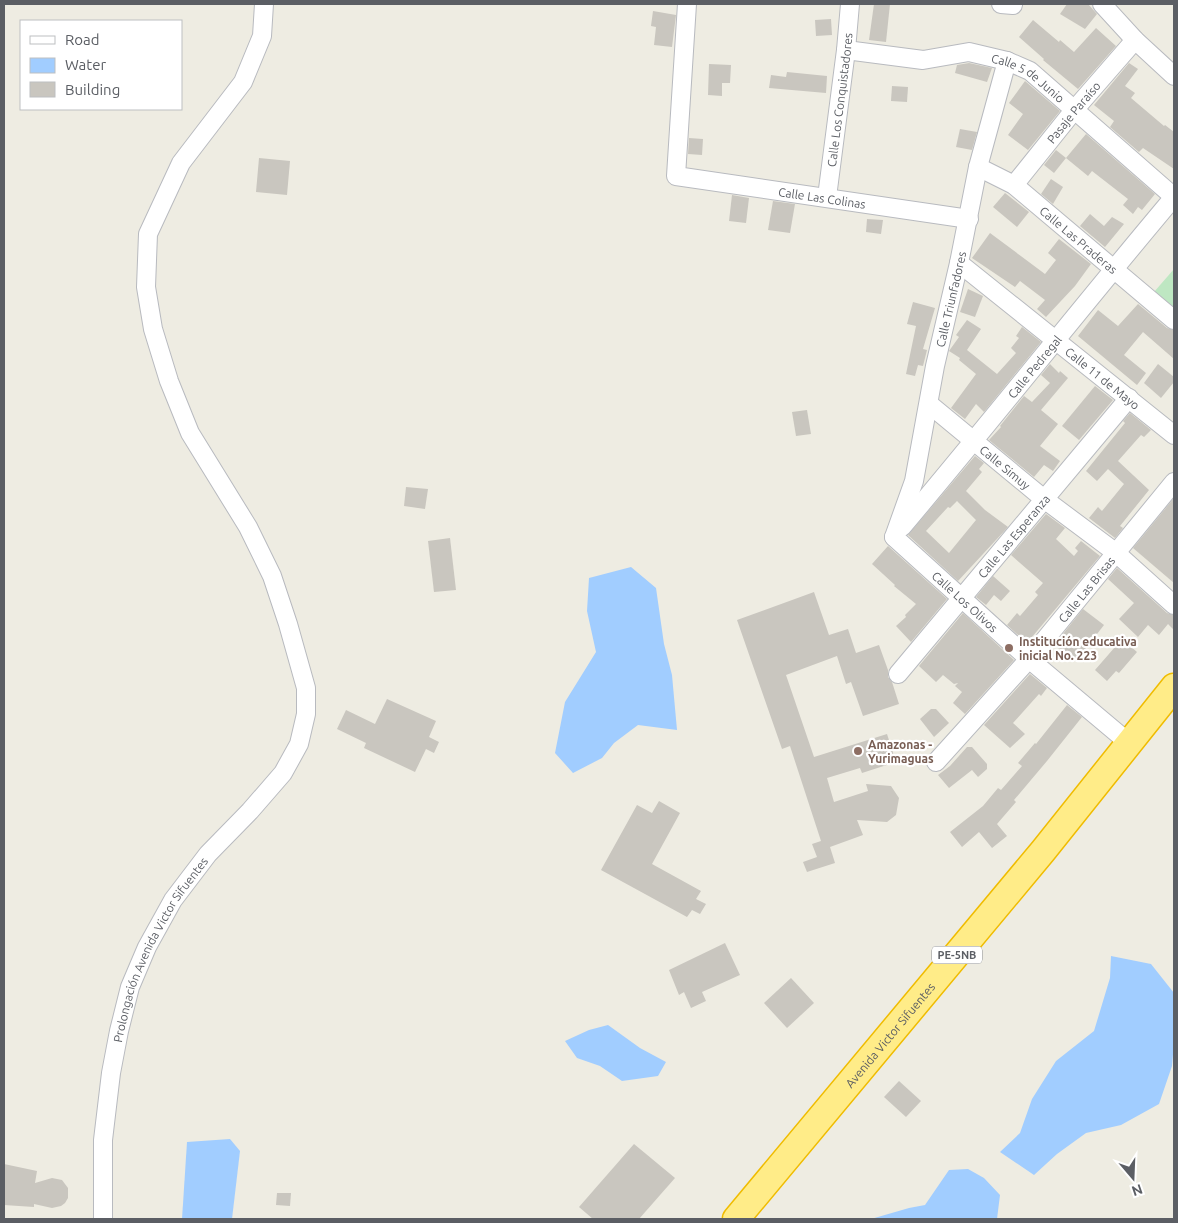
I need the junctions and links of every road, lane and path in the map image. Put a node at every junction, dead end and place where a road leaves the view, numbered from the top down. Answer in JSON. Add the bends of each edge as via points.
{"nodes":[{"id":1,"x":264,"y":4,"type":"edge"},
{"id":2,"x":687,"y":4,"type":"edge"},
{"id":3,"x":850,"y":4,"type":"edge"},
{"id":4,"x":1102,"y":4,"type":"edge"},
{"id":5,"x":1135,"y":40,"type":"junction"},
{"id":6,"x":846,"y":50,"type":"junction"},
{"id":7,"x":1007,"y":61,"type":"junction"},
{"id":8,"x":1174,"y":76,"type":"edge"},
{"id":9,"x":1075,"y":109,"type":"junction"},
{"id":10,"x":978,"y":167,"type":"junction"},
{"id":11,"x":1014,"y":185,"type":"junction"},
{"id":12,"x":827,"y":197,"type":"junction"},
{"id":13,"x":1174,"y":197,"type":"edge"},
{"id":14,"x":969,"y":219,"type":"junction"},
{"id":15,"x":960,"y":263,"type":"junction"},
{"id":16,"x":1113,"y":268,"type":"junction"},
{"id":17,"x":1174,"y":320,"type":"edge"},
{"id":18,"x":1056,"y":340,"type":"junction"},
{"id":19,"x":1129,"y":398,"type":"junction"},
{"id":20,"x":929,"y":404,"type":"junction"},
{"id":21,"x":1174,"y":436,"type":"edge"},
{"id":22,"x":975,"y":441,"type":"junction"},
{"id":23,"x":1174,"y":482,"type":"edge"},
{"id":24,"x":1044,"y":498,"type":"junction"},
{"id":25,"x":894,"y":537,"type":"junction"},
{"id":26,"x":1115,"y":552,"type":"junction"},
{"id":27,"x":961,"y":598,"type":"junction"},
{"id":28,"x":1174,"y":605,"type":"edge"},
{"id":29,"x":1029,"y":659,"type":"junction"},
{"id":30,"x":898,"y":674,"type":"dead end"},
{"id":31,"x":1174,"y":687,"type":"edge"},
{"id":32,"x":1129,"y":743,"type":"junction"},
{"id":33,"x":936,"y":762,"type":"dead end"},
{"id":34,"x":103,"y":1219,"type":"edge"},
{"id":35,"x":736,"y":1219,"type":"edge"}],
"edges":[{"from":1,"to":34,"type":"street","name":"Prolongación Avenida Victor Sifuentes","via":[[262,36],[244,82],[181,163],[148,234],[146,287],[152,329],[190,433],[248,526],[272,576],[306,688],[306,714],[299,744],[283,773],[208,854],[173,900],[130,987],[111,1073],[103,1140]]},
{"from":2,"to":12,"type":"street","name":"Calle Las Colinas","via":[[676,176]]},
{"from":3,"to":6,"type":"street","name":"Calle Los Conquistadores"},
{"from":4,"to":5,"type":"street"},
{"from":5,"to":8,"type":"street"},
{"from":5,"to":9,"type":"street","name":"Pasaje Paraíso"},
{"from":6,"to":7,"type":"street","name":"Calle 5 de Junio","via":[[922,60],[969,52]]},
{"from":6,"to":12,"type":"street","name":"Calle Los Conquistadores"},
{"from":7,"to":9,"type":"street","name":"Calle 5 de Junio","via":[[1030,71]]},
{"from":7,"to":10,"type":"street","name":"Calle Triunfadores"},
{"from":9,"to":11,"type":"street","name":"Pasaje Paraíso"},
{"from":9,"to":13,"type":"street","name":"Calle 5 de Junio"},
{"from":10,"to":11,"type":"street","name":"Calle Las Praderas"},
{"from":10,"to":14,"type":"street","name":"Calle Triunfadores"},
{"from":11,"to":16,"type":"street","name":"Calle Las Praderas"},
{"from":12,"to":14,"type":"street","name":"Calle Las Colinas"},
{"from":13,"to":16,"type":"street","name":"Calle Pedregal"},
{"from":14,"to":15,"type":"street","name":"Calle Triunfadores"},
{"from":15,"to":18,"type":"street","name":"Calle 11 de Mayo"},
{"from":15,"to":20,"type":"street","name":"Calle Triunfadores"},
{"from":16,"to":17,"type":"street","name":"Calle Las Praderas"},
{"from":16,"to":18,"type":"street","name":"Calle Pedregal"},
{"from":18,"to":19,"type":"street","name":"Calle 11 de Mayo"},
{"from":18,"to":22,"type":"street","name":"Calle Pedregal"},
{"from":19,"to":21,"type":"street","name":"Calle 11 de Mayo"},
{"from":19,"to":24,"type":"street","name":"Calle Las Esperanza"},
{"from":20,"to":22,"type":"street","name":"Calle Simuy"},
{"from":20,"to":25,"type":"street","name":"Calle Triunfadores","via":[[914,481]]},
{"from":22,"to":24,"type":"street","name":"Calle Simuy"},
{"from":22,"to":25,"type":"street","name":"Calle Pedregal"},
{"from":23,"to":26,"type":"street","name":"Calle Las Brisas"},
{"from":24,"to":26,"type":"street","name":"Calle Simuy"},
{"from":24,"to":27,"type":"street","name":"Calle Las Esperanza"},
{"from":25,"to":27,"type":"street","name":"Calle Los Olivos"},
{"from":26,"to":28,"type":"street","name":"Calle Simuy"},
{"from":26,"to":29,"type":"street","name":"Calle Las Brisas"},
{"from":27,"to":29,"type":"street","name":"Calle Los Olivos"},
{"from":27,"to":30,"type":"street","name":"Calle Las Esperanza"},
{"from":29,"to":32,"type":"street","name":"Calle Los Olivos"},
{"from":29,"to":33,"type":"street","name":"Calle Las Brisas"},
{"from":31,"to":32,"type":"highway","name":"Avenida Victor Sifuentes","number":"PE-5NB"},
{"from":32,"to":35,"type":"highway","name":"Avenida Victor Sifuentes","number":"PE-5NB","via":[[988,918]]}]}
